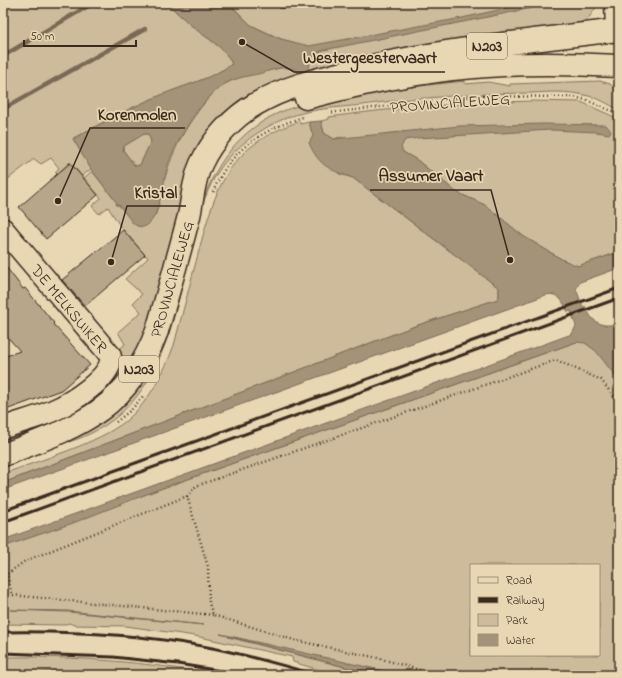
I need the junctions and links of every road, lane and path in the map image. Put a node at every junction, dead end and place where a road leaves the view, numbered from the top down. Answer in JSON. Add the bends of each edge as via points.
{"nodes":[{"id":1,"x":616,"y":3,"type":"edge"},
{"id":2,"x":618,"y":32,"type":"edge"},
{"id":3,"x":619,"y":66,"type":"edge"},
{"id":4,"x":326,"y":94,"type":"junction"},
{"id":5,"x":619,"y":114,"type":"edge"},
{"id":6,"x":3,"y":229,"type":"edge"},
{"id":7,"x":619,"y":403,"type":"edge"},
{"id":8,"x":3,"y":428,"type":"edge"},
{"id":9,"x":3,"y":455,"type":"edge"},
{"id":10,"x":187,"y":496,"type":"junction"},
{"id":11,"x":213,"y":615,"type":"junction"},
{"id":12,"x":437,"y":675,"type":"edge"}],
"edges":[{"from":1,"to":2,"type":"main road"},
{"from":2,"to":4,"type":"main road","name":"PROVINCIALEWEG","number":"N203","via":[[497,44],[395,61]]},
{"from":3,"to":4,"type":"main road","name":"PROVINCIALEWEG","number":"N203","via":[[503,65],[398,78]]},
{"from":4,"to":5,"type":"path","name":"PROVINCIALEWEG","via":[[574,97]]},
{"from":4,"to":9,"type":"main road","name":"PROVINCIALEWEG","number":"N203","via":[[268,98],[232,121],[201,164],[192,190],[189,214],[157,331],[151,348],[135,375],[116,399],[86,421]]},
{"from":6,"to":8,"type":"street","name":"DE MELKSUIKER","via":[[112,360],[110,367],[86,390],[52,411]]},
{"from":7,"to":10,"type":"path","via":[[601,380],[556,360],[196,486]]},
{"from":10,"to":11,"type":"path","via":[[208,567]]},
{"from":10,"to":11,"type":"path","via":[[25,561],[7,574],[12,595]]},
{"from":11,"to":12,"type":"path","via":[[294,640],[378,658]]}]}
